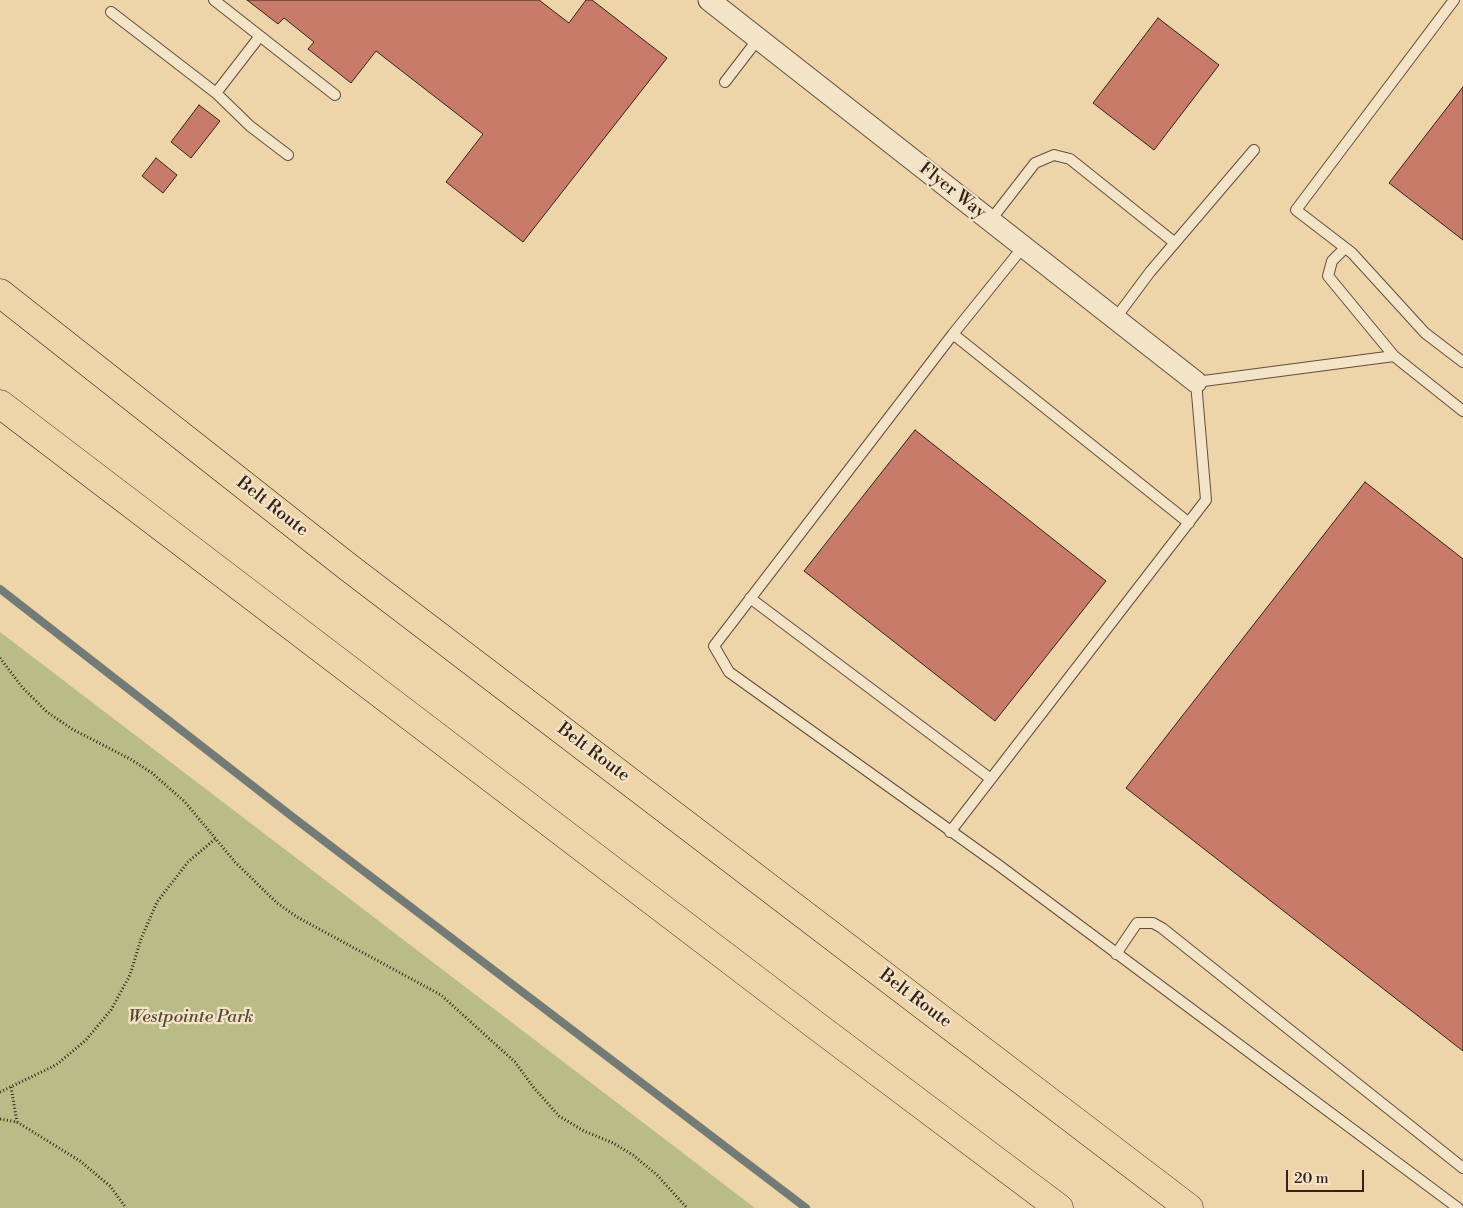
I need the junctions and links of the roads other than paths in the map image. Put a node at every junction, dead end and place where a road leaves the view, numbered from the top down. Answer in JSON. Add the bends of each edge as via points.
{"nodes":[{"id":1,"x":214,"y":0,"type":"edge"},
{"id":2,"x":1454,"y":0,"type":"edge"},
{"id":3,"x":715,"y":2,"type":"edge"},
{"id":4,"x":111,"y":12,"type":"dead end"},
{"id":5,"x":260,"y":36,"type":"junction"},
{"id":6,"x":758,"y":39,"type":"junction"},
{"id":7,"x":725,"y":82,"type":"dead end"},
{"id":8,"x":216,"y":92,"type":"junction"},
{"id":9,"x":335,"y":95,"type":"dead end"},
{"id":10,"x":1254,"y":150,"type":"dead end"},
{"id":11,"x":288,"y":155,"type":"dead end"},
{"id":12,"x":990,"y":221,"type":"junction"},
{"id":13,"x":1175,"y":243,"type":"junction"},
{"id":14,"x":1023,"y":247,"type":"junction"},
{"id":15,"x":1345,"y":248,"type":"junction"},
{"id":16,"x":0,"y":293,"type":"edge"},
{"id":17,"x":1115,"y":319,"type":"junction"},
{"id":18,"x":953,"y":334,"type":"junction"},
{"id":19,"x":1394,"y":356,"type":"junction"},
{"id":20,"x":1463,"y":362,"type":"edge"},
{"id":21,"x":1196,"y":382,"type":"junction"},
{"id":22,"x":6,"y":410,"type":"edge"},
{"id":23,"x":1463,"y":411,"type":"edge"},
{"id":24,"x":1189,"y":523,"type":"junction"},
{"id":25,"x":750,"y":598,"type":"junction"},
{"id":26,"x":991,"y":779,"type":"junction"},
{"id":27,"x":950,"y":832,"type":"junction"},
{"id":28,"x":1116,"y":954,"type":"junction"},
{"id":29,"x":1463,"y":1168,"type":"edge"},
{"id":30,"x":1059,"y":1208,"type":"edge"},
{"id":31,"x":1189,"y":1208,"type":"edge"},
{"id":32,"x":1458,"y":1208,"type":"edge"}],
"edges":[{"from":1,"to":5,"type":"lane"},
{"from":2,"to":15,"type":"lane","via":[[1296,210]]},
{"from":3,"to":6,"type":"street","name":"Flyer Way"},
{"from":4,"to":8,"type":"lane"},
{"from":5,"to":8,"type":"lane"},
{"from":5,"to":9,"type":"lane"},
{"from":6,"to":7,"type":"lane"},
{"from":6,"to":12,"type":"street","name":"Flyer Way"},
{"from":8,"to":11,"type":"lane","via":[[250,126]]},
{"from":10,"to":13,"type":"lane"},
{"from":12,"to":13,"type":"lane","via":[[1035,163],[1054,155],[1070,159]]},
{"from":12,"to":14,"type":"street","name":"Flyer Way"},
{"from":13,"to":17,"type":"lane"},
{"from":14,"to":17,"type":"street","name":"Flyer Way"},
{"from":14,"to":18,"type":"lane"},
{"from":15,"to":19,"type":"lane","via":[[1332,261],[1328,276]]},
{"from":15,"to":20,"type":"lane","via":[[1425,333]]},
{"from":16,"to":31,"type":"highway","name":"Belt Route","via":[[348,567]]},
{"from":17,"to":21,"type":"street","name":"Flyer Way"},
{"from":18,"to":24,"type":"lane"},
{"from":18,"to":25,"type":"lane"},
{"from":19,"to":21,"type":"lane"},
{"from":19,"to":23,"type":"lane"},
{"from":21,"to":24,"type":"lane","via":[[1206,500]]},
{"from":22,"to":30,"type":"highway"},
{"from":24,"to":26,"type":"lane"},
{"from":25,"to":26,"type":"lane"},
{"from":25,"to":27,"type":"lane","via":[[714,646],[729,672]]},
{"from":26,"to":27,"type":"lane"},
{"from":27,"to":28,"type":"lane"},
{"from":28,"to":29,"type":"lane","via":[[1137,923],[1153,923],[1162,928]]},
{"from":28,"to":32,"type":"lane"}]}
